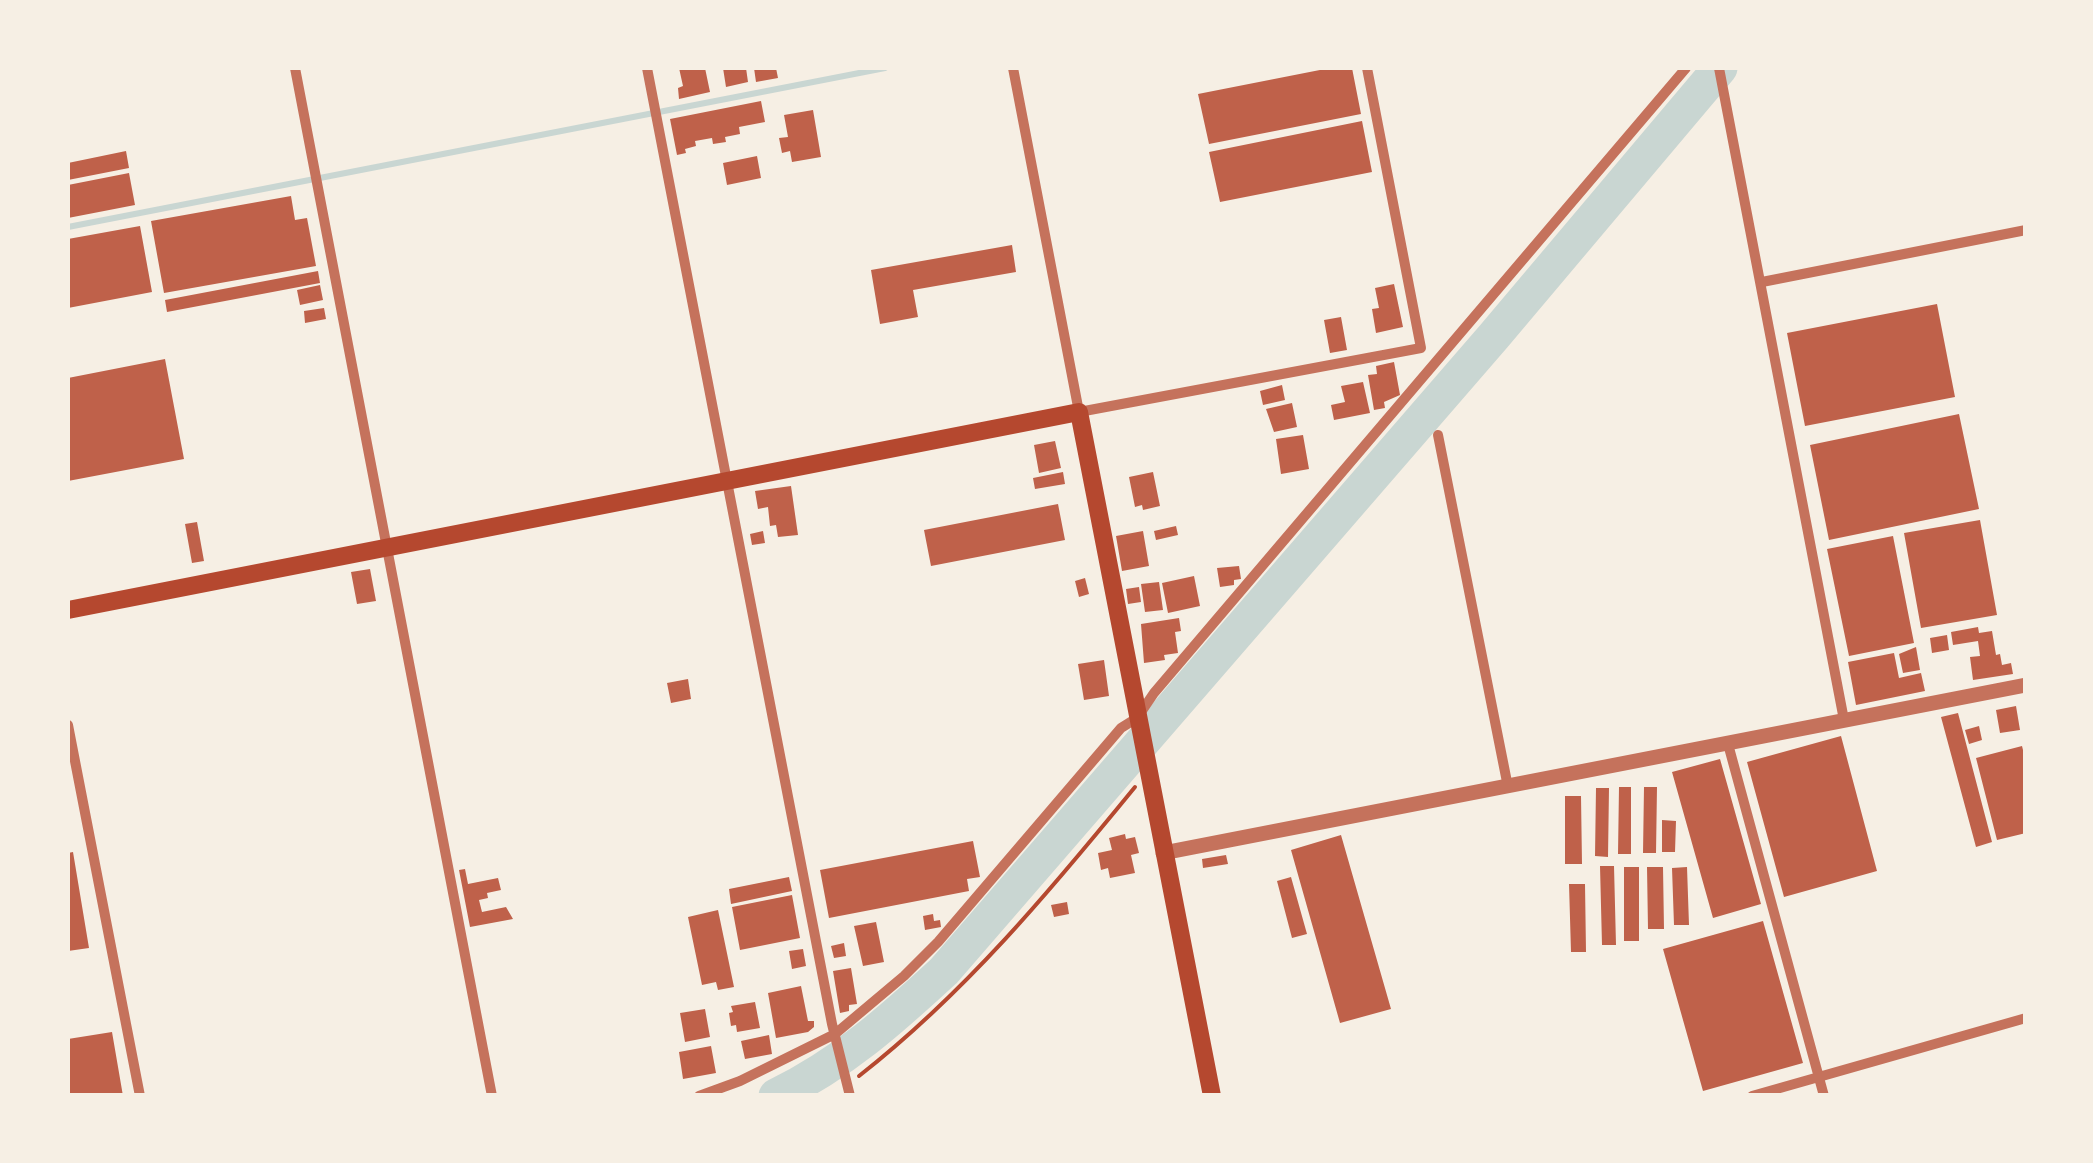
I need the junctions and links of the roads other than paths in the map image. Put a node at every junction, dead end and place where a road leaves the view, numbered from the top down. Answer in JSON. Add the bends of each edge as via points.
{"nodes":[{"id":1,"x":295,"y":68,"type":"edge"},
{"id":2,"x":647,"y":68,"type":"edge"},
{"id":3,"x":1012,"y":68,"type":"edge"},
{"id":4,"x":1367,"y":68,"type":"edge"},
{"id":5,"x":1686,"y":68,"type":"edge"},
{"id":6,"x":1719,"y":68,"type":"edge"},
{"id":7,"x":2026,"y":230,"type":"edge"},
{"id":8,"x":1762,"y":282,"type":"junction"},
{"id":9,"x":1421,"y":348,"type":"junction"},
{"id":10,"x":1434,"y":366,"type":"junction"},
{"id":11,"x":1079,"y":412,"type":"junction"},
{"id":12,"x":1438,"y":435,"type":"dead end"},
{"id":13,"x":726,"y":480,"type":"junction"},
{"id":14,"x":387,"y":547,"type":"junction"},
{"id":15,"x":68,"y":610,"type":"edge"},
{"id":16,"x":2026,"y":685,"type":"edge"},
{"id":17,"x":1138,"y":718,"type":"junction"},
{"id":18,"x":1844,"y":720,"type":"junction"},
{"id":19,"x":68,"y":724,"type":"edge"},
{"id":20,"x":1728,"y":744,"type":"junction"},
{"id":21,"x":1508,"y":788,"type":"junction"},
{"id":22,"x":1163,"y":854,"type":"junction"},
{"id":23,"x":2026,"y":1018,"type":"edge"},
{"id":24,"x":836,"y":1037,"type":"junction"},
{"id":25,"x":1819,"y":1077,"type":"junction"},
{"id":26,"x":848,"y":1086,"type":"edge"},
{"id":27,"x":140,"y":1096,"type":"edge"},
{"id":28,"x":492,"y":1096,"type":"edge"},
{"id":29,"x":699,"y":1096,"type":"edge"},
{"id":30,"x":1212,"y":1096,"type":"edge"},
{"id":31,"x":1752,"y":1096,"type":"edge"},
{"id":32,"x":1824,"y":1096,"type":"edge"}],
"edges":[{"from":1,"to":14,"type":"street"},
{"from":2,"to":13,"type":"street"},
{"from":3,"to":11,"type":"street"},
{"from":4,"to":9,"type":"street"},
{"from":5,"to":10,"type":"street"},
{"from":6,"to":8,"type":"street"},
{"from":7,"to":8,"type":"street"},
{"from":8,"to":18,"type":"street"},
{"from":9,"to":10,"type":"street"},
{"from":9,"to":11,"type":"street"},
{"from":10,"to":17,"type":"street"},
{"from":11,"to":13,"type":"main road"},
{"from":11,"to":17,"type":"main road"},
{"from":12,"to":21,"type":"street"},
{"from":13,"to":14,"type":"main road"},
{"from":13,"to":24,"type":"street"},
{"from":14,"to":15,"type":"main road"},
{"from":14,"to":28,"type":"street"},
{"from":16,"to":18,"type":"street"},
{"from":17,"to":22,"type":"main road"},
{"from":17,"to":24,"type":"street","via":[[1120,728],[938,942]]},
{"from":18,"to":20,"type":"street"},
{"from":19,"to":27,"type":"street"},
{"from":20,"to":21,"type":"street"},
{"from":20,"to":25,"type":"street"},
{"from":21,"to":22,"type":"street"},
{"from":22,"to":30,"type":"main road"},
{"from":23,"to":25,"type":"street"},
{"from":24,"to":26,"type":"street"},
{"from":24,"to":29,"type":"street"},
{"from":25,"to":31,"type":"street"},
{"from":25,"to":32,"type":"street"}]}
